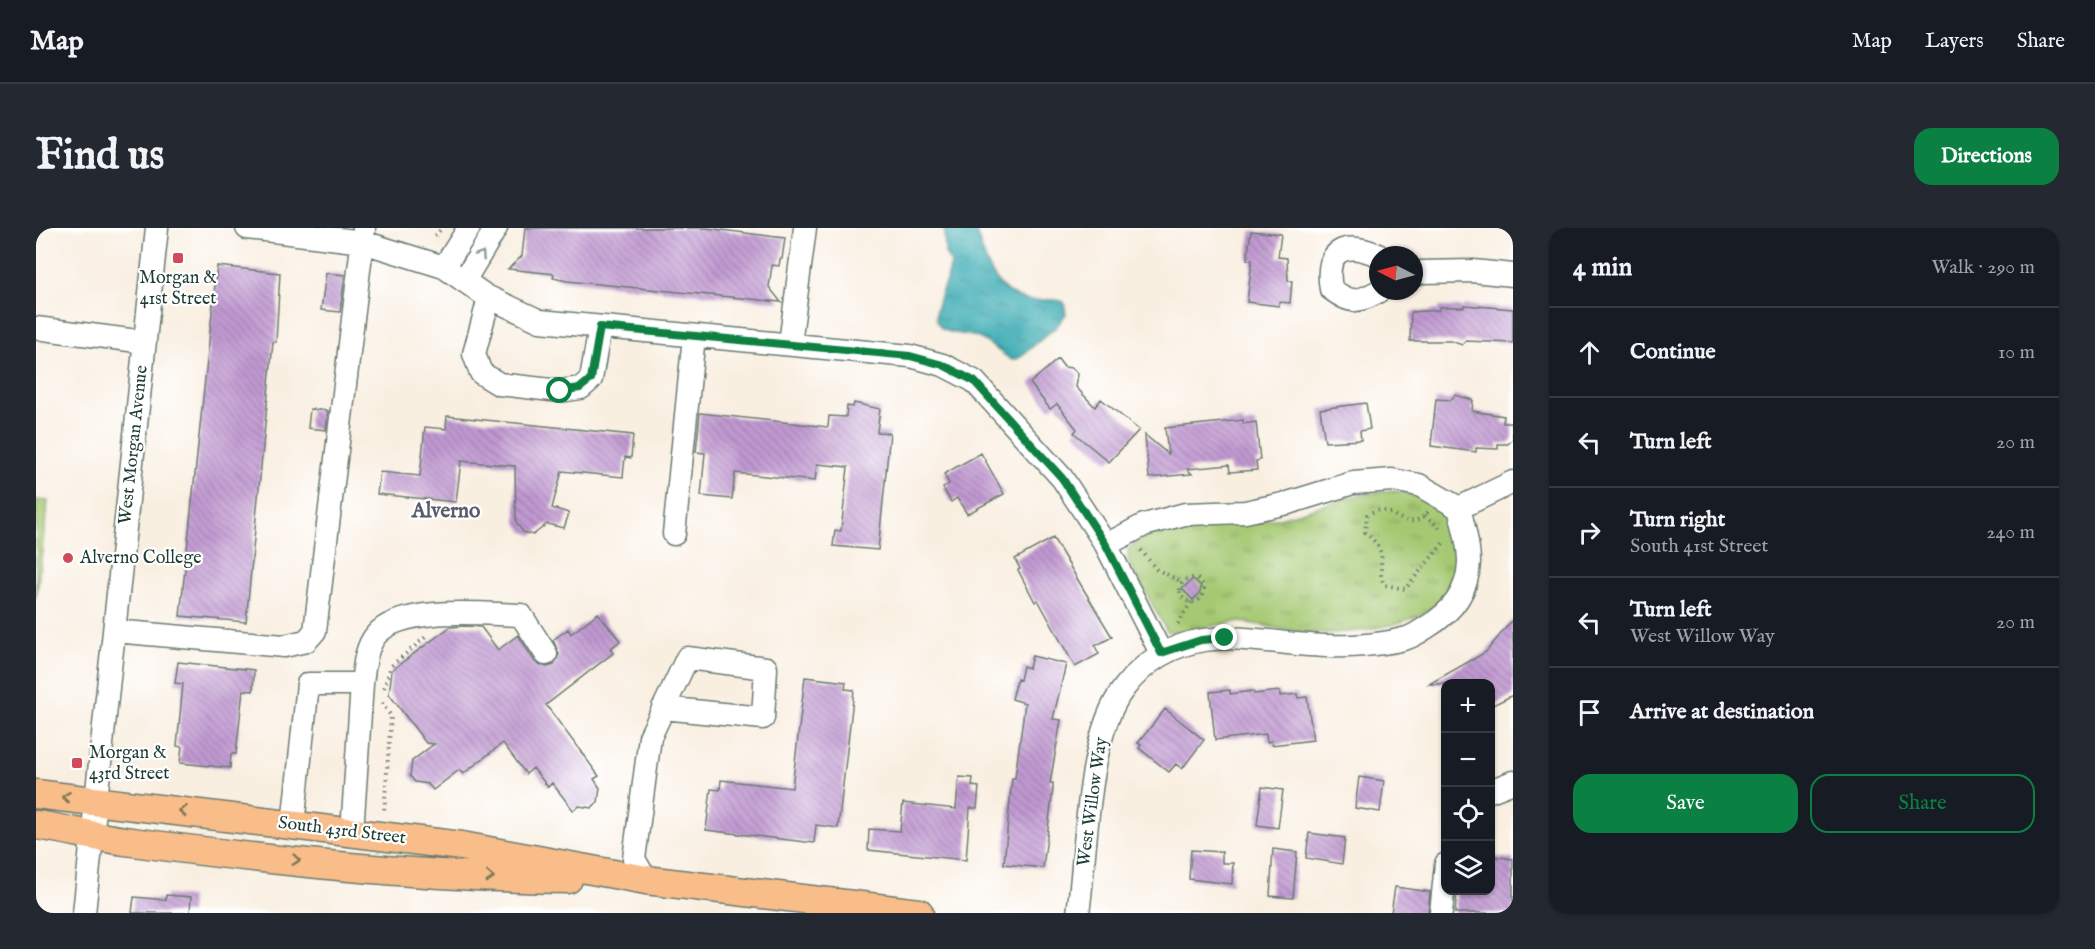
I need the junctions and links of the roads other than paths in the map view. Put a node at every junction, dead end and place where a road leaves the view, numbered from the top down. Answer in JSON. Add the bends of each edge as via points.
{"nodes":[{"id":1,"x":157,"y":228,"type":"edge"},
{"id":2,"x":247,"y":228,"type":"edge"},
{"id":3,"x":469,"y":228,"type":"edge"},
{"id":4,"x":496,"y":228,"type":"edge"},
{"id":5,"x":805,"y":228,"type":"edge"},
{"id":6,"x":364,"y":235,"type":"edge"},
{"id":7,"x":1369,"y":251,"type":"edge"},
{"id":8,"x":444,"y":267,"type":"junction"},
{"id":9,"x":1423,"y":272,"type":"edge"},
{"id":10,"x":1513,"y":275,"type":"edge"},
{"id":11,"x":464,"y":281,"type":"junction"},
{"id":12,"x":1369,"y":297,"type":"edge"},
{"id":13,"x":489,"y":298,"type":"junction"},
{"id":14,"x":600,"y":327,"type":"junction"},
{"id":15,"x":36,"y":328,"type":"edge"},
{"id":16,"x":694,"y":336,"type":"junction"},
{"id":17,"x":145,"y":342,"type":"junction"},
{"id":18,"x":790,"y":344,"type":"junction"},
{"id":19,"x":1513,"y":482,"type":"edge"},
{"id":20,"x":1457,"y":525,"type":"junction"},
{"id":21,"x":674,"y":534,"type":"dead end"},
{"id":22,"x":1106,"y":545,"type":"junction"},
{"id":23,"x":114,"y":631,"type":"junction"},
{"id":24,"x":1161,"y":653,"type":"junction"},
{"id":25,"x":546,"y":654,"type":"dead end"},
{"id":26,"x":373,"y":691,"type":"junction"},
{"id":27,"x":663,"y":708,"type":"junction"},
{"id":28,"x":1513,"y":782,"type":"edge"},
{"id":29,"x":1495,"y":789,"type":"edge"},
{"id":30,"x":36,"y":794,"type":"edge"},
{"id":31,"x":97,"y":801,"type":"junction"},
{"id":32,"x":241,"y":818,"type":"junction"},
{"id":33,"x":36,"y":825,"type":"edge"},
{"id":34,"x":293,"y":825,"type":"junction"},
{"id":35,"x":352,"y":832,"type":"junction"},
{"id":36,"x":93,"y":835,"type":"junction"},
{"id":37,"x":237,"y":854,"type":"junction"},
{"id":38,"x":646,"y":880,"type":"junction"},
{"id":39,"x":1443,"y":895,"type":"edge"},
{"id":40,"x":830,"y":908,"type":"edge"},
{"id":41,"x":881,"y":911,"type":"edge"},
{"id":42,"x":84,"y":913,"type":"edge"},
{"id":43,"x":919,"y":913,"type":"edge"},
{"id":44,"x":1078,"y":913,"type":"edge"},
{"id":45,"x":1441,"y":913,"type":"edge"}],
"edges":[{"from":1,"to":17,"type":"street","name":"West Morgan Avenue"},
{"from":2,"to":6,"type":"street"},
{"from":3,"to":8,"type":"street"},
{"from":11,"to":4,"type":"street","one_way":true},
{"from":5,"to":18,"type":"street"},
{"from":6,"to":8,"type":"street"},
{"from":6,"to":23,"type":"street","via":[[315,631],[306,641],[284,646]]},
{"from":7,"to":12,"type":"street","via":[[1357,246],[1339,252],[1328,275],[1331,289],[1346,300]]},
{"from":8,"to":11,"type":"street"},
{"from":9,"to":10,"type":"street"},
{"from":11,"to":13,"type":"street"},
{"from":13,"to":14,"type":"street","via":[[540,321]]},
{"from":13,"to":14,"type":"street","via":[[474,354],[481,373],[499,384],[560,391],[580,388],[591,379]]},
{"from":14,"to":16,"type":"street"},
{"from":15,"to":17,"type":"street"},
{"from":16,"to":18,"type":"street"},
{"from":16,"to":21,"type":"street"},
{"from":17,"to":23,"type":"street","name":"West Morgan Avenue"},
{"from":18,"to":22,"type":"street","via":[[910,356],[943,365],[974,381],[1062,478]]},
{"from":19,"to":20,"type":"street"},
{"from":20,"to":22,"type":"street","via":[[1438,495],[1419,485],[1392,480],[1353,483],[1245,512],[1185,514],[1144,525]]},
{"from":20,"to":24,"type":"street","name":"West Willow Way","via":[[1469,562],[1458,601],[1445,616],[1408,638],[1332,646],[1225,638],[1201,640]]},
{"from":22,"to":24,"type":"street"},
{"from":23,"to":31,"type":"street","name":"West Morgan Avenue"},
{"from":24,"to":44,"type":"street","name":"West Willow Way","via":[[1125,688],[1107,716],[1098,746]]},
{"from":25,"to":26,"type":"street","via":[[521,615],[414,618],[391,623],[375,636],[365,660]]},
{"from":26,"to":34,"type":"street","via":[[308,684]]},
{"from":26,"to":35,"type":"street"},
{"from":27,"to":27,"type":"street","via":[[687,658],[766,668],[763,718]]},
{"from":27,"to":38,"type":"street","via":[[650,736],[634,859]]},
{"from":28,"to":29,"type":"street"},
{"from":31,"to":30,"type":"main road","name":"South 43rd Street","one_way":true},
{"from":32,"to":31,"type":"main road","name":"South 43rd Street","one_way":true},
{"from":31,"to":36,"type":"street","name":"West Morgan Avenue"},
{"from":32,"to":34,"type":"main road","name":"South 43rd Street"},
{"from":32,"to":37,"type":"main road"},
{"from":33,"to":36,"type":"main road","name":"South 43rd Street"},
{"from":34,"to":35,"type":"main road","name":"South 43rd Street"},
{"from":35,"to":38,"type":"main road","name":"South 43rd Street","via":[[486,849]]},
{"from":36,"to":37,"type":"main road","name":"South 43rd Street"},
{"from":36,"to":42,"type":"street","name":"West Morgan Avenue"},
{"from":37,"to":38,"type":"main road","name":"South 43rd Street","one_way":true,"via":[[494,878]]},
{"from":38,"to":40,"type":"main road","name":"South 43rd Street"},
{"from":39,"to":45,"type":"street"},
{"from":40,"to":41,"type":"main road","name":"South 43rd Street"},
{"from":41,"to":43,"type":"main road","name":"South 43rd Street"}]}
